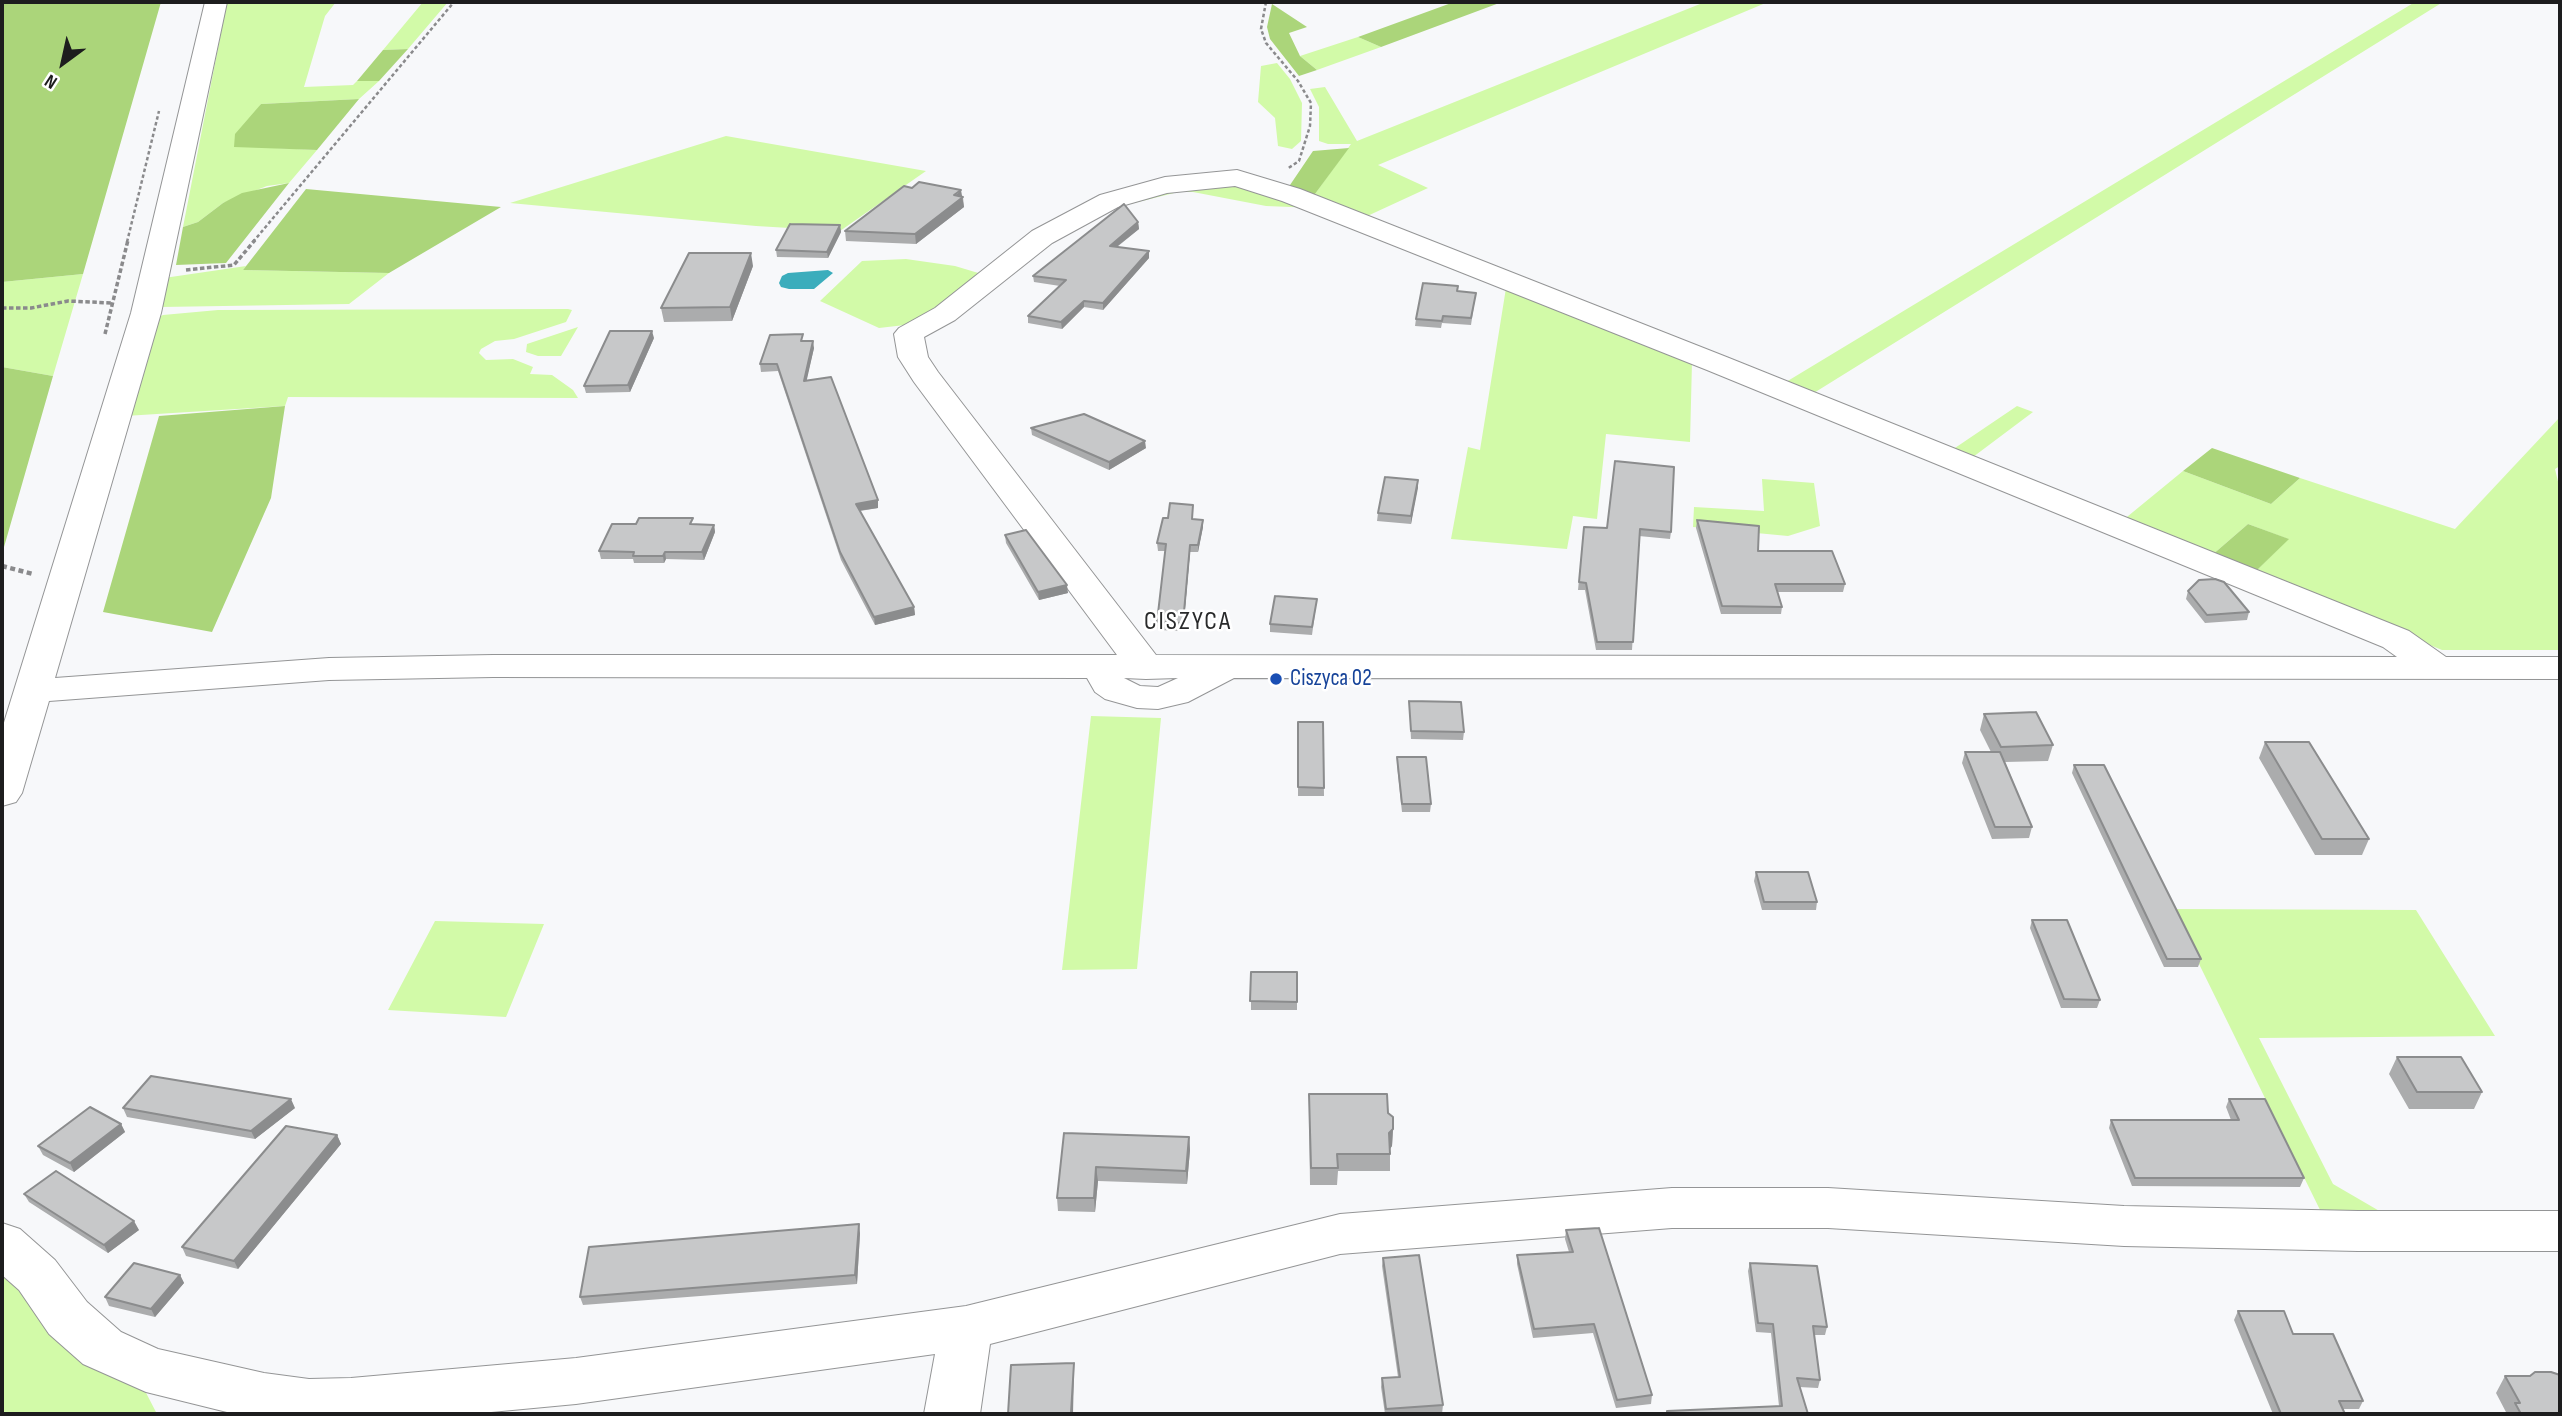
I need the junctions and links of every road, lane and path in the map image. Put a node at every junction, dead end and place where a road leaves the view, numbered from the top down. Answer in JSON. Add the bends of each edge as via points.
{"nodes":[{"id":1,"x":216,"y":2,"type":"edge"},
{"id":2,"x":454,"y":2,"type":"edge"},
{"id":3,"x":1266,"y":2,"type":"edge"},
{"id":4,"x":1263,"y":184,"type":"junction"},
{"id":5,"x":156,"y":272,"type":"junction"},
{"id":6,"x":112,"y":303,"type":"dead end"},
{"id":7,"x":2,"y":308,"type":"edge"},
{"id":8,"x":2,"y":566,"type":"edge"},
{"id":9,"x":44,"y":577,"type":"dead end"},
{"id":10,"x":1101,"y":667,"type":"junction"},
{"id":11,"x":1146,"y":668,"type":"junction"},
{"id":12,"x":1230,"y":668,"type":"junction"},
{"id":13,"x":2560,"y":668,"type":"edge"},
{"id":14,"x":2439,"y":669,"type":"junction"},
{"id":15,"x":33,"y":691,"type":"junction"},
{"id":16,"x":2,"y":793,"type":"edge"},
{"id":17,"x":2560,"y":1231,"type":"edge"},
{"id":18,"x":2,"y":1244,"type":"edge"},
{"id":19,"x":966,"y":1328,"type":"junction"},
{"id":20,"x":952,"y":1414,"type":"edge"}],
"edges":[{"from":1,"to":5,"type":"street"},
{"from":2,"to":5,"type":"path","via":[[234,265]]},
{"from":3,"to":4,"type":"path","via":[[1261,29],[1266,43],[1311,103],[1310,126],[1299,162]]},
{"from":4,"to":11,"type":"street","via":[[1237,177],[1217,179],[1165,185],[1109,201],[1042,237],[945,314],[909,334],[914,357],[925,376]]},
{"from":4,"to":14,"type":"street","via":[[2396,639]]},
{"from":5,"to":15,"type":"street"},
{"from":6,"to":7,"type":"path","via":[[68,301]]},
{"from":8,"to":9,"type":"path"},
{"from":10,"to":11,"type":"street"},
{"from":10,"to":12,"type":"street","via":[[1108,684],[1118,691],[1157,698]]},
{"from":10,"to":15,"type":"street","via":[[370,668]]},
{"from":11,"to":12,"type":"street"},
{"from":12,"to":14,"type":"street"},
{"from":13,"to":14,"type":"street"},
{"from":15,"to":16,"type":"street"},
{"from":17,"to":19,"type":"street","via":[[2123,1226],[1828,1208],[1672,1208],[1340,1234]]},
{"from":18,"to":19,"type":"street","via":[[37,1275],[68,1318],[103,1348],[186,1380],[309,1403],[576,1381]]},
{"from":19,"to":20,"type":"street"}]}
